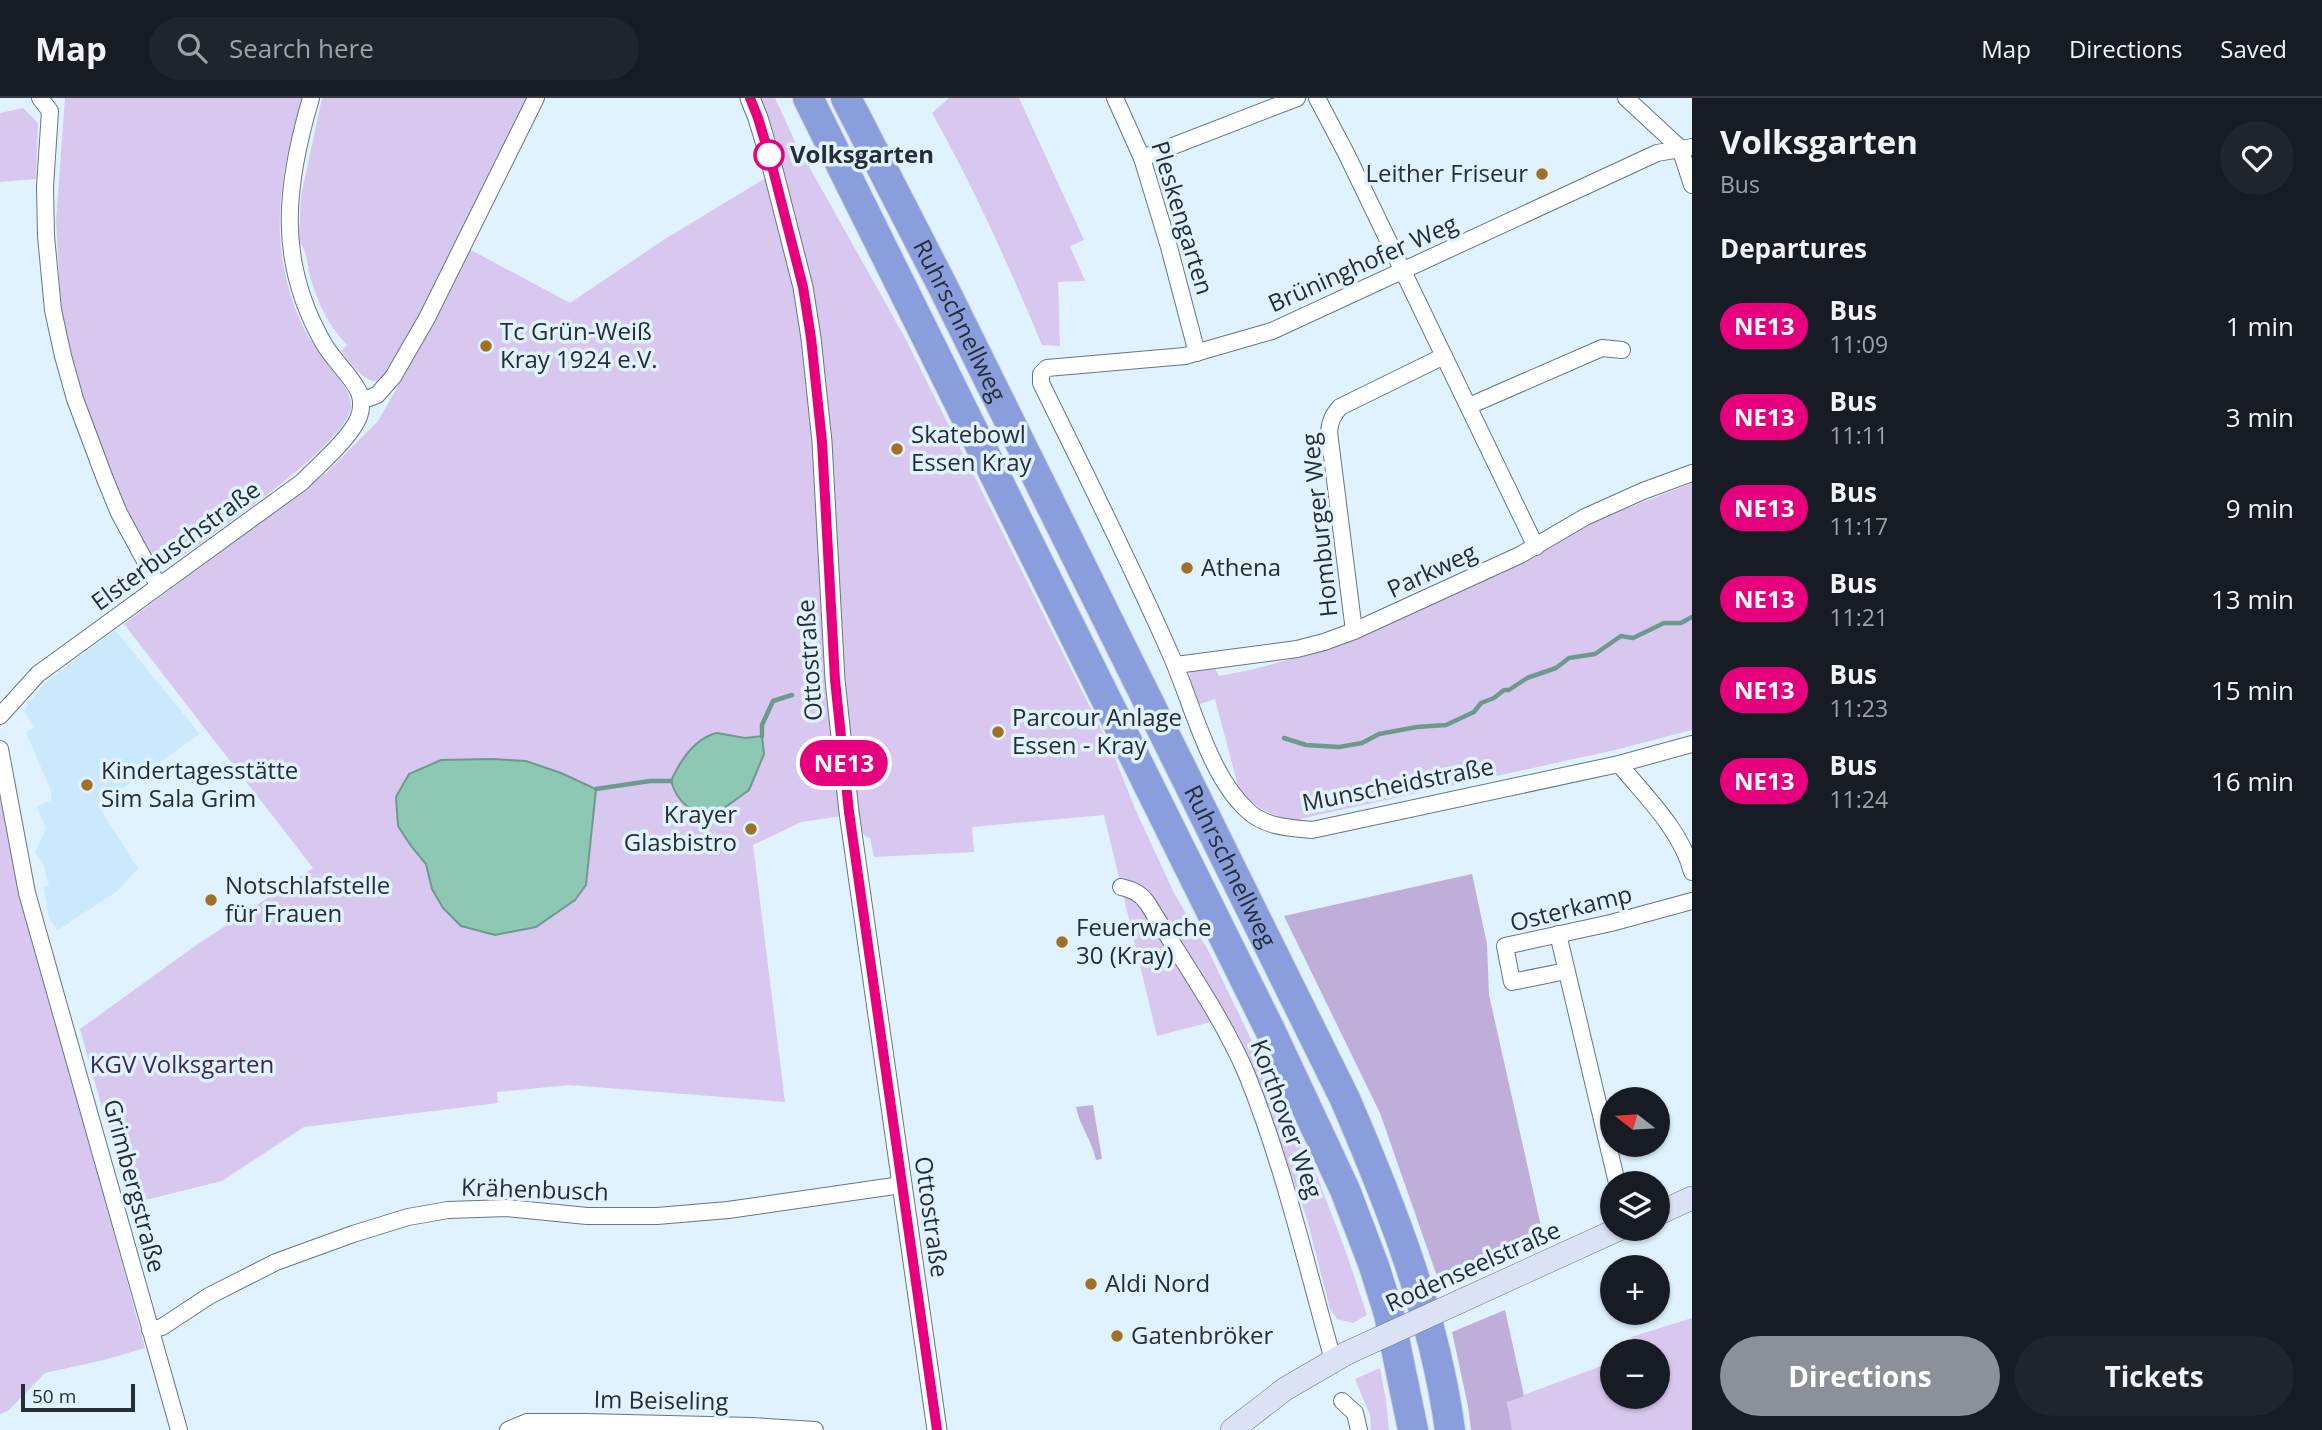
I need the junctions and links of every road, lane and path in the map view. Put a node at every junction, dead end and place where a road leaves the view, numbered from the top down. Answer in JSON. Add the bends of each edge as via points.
{"nodes":[{"id":1,"x":40,"y":98,"type":"edge"},
{"id":2,"x":311,"y":98,"type":"edge"},
{"id":3,"x":536,"y":98,"type":"edge"},
{"id":4,"x":750,"y":98,"type":"edge"},
{"id":5,"x":808,"y":98,"type":"edge"},
{"id":6,"x":846,"y":98,"type":"edge"},
{"id":7,"x":1115,"y":98,"type":"edge"},
{"id":8,"x":1297,"y":98,"type":"edge"},
{"id":9,"x":1317,"y":98,"type":"edge"},
{"id":10,"x":1626,"y":98,"type":"edge"},
{"id":11,"x":1686,"y":148,"type":"edge"},
{"id":12,"x":1142,"y":159,"type":"junction"},
{"id":13,"x":1692,"y":185,"type":"edge"},
{"id":14,"x":1402,"y":272,"type":"junction"},
{"id":15,"x":1622,"y":350,"type":"dead end"},
{"id":16,"x":1197,"y":353,"type":"junction"},
{"id":17,"x":1444,"y":356,"type":"junction"},
{"id":18,"x":1041,"y":374,"type":"joint"},
{"id":19,"x":361,"y":401,"type":"junction"},
{"id":20,"x":1469,"y":405,"type":"junction"},
{"id":21,"x":1692,"y":473,"type":"edge"},
{"id":22,"x":1536,"y":547,"type":"junction"},
{"id":23,"x":158,"y":585,"type":"junction"},
{"id":24,"x":1354,"y":631,"type":"junction"},
{"id":25,"x":1176,"y":665,"type":"junction"},
{"id":26,"x":0,"y":716,"type":"edge"},
{"id":27,"x":1692,"y":744,"type":"edge"},
{"id":28,"x":0,"y":749,"type":"edge"},
{"id":29,"x":1619,"y":764,"type":"junction"},
{"id":30,"x":1692,"y":872,"type":"edge"},
{"id":31,"x":1121,"y":887,"type":"dead end"},
{"id":32,"x":1692,"y":901,"type":"edge"},
{"id":33,"x":1558,"y":934,"type":"junction"},
{"id":34,"x":1566,"y":971,"type":"junction"},
{"id":35,"x":1614,"y":1171,"type":"edge"},
{"id":36,"x":901,"y":1185,"type":"junction"},
{"id":37,"x":1692,"y":1199,"type":"edge"},
{"id":38,"x":1670,"y":1208,"type":"edge"},
{"id":39,"x":1600,"y":1238,"type":"edge"},
{"id":40,"x":150,"y":1330,"type":"junction"},
{"id":41,"x":1340,"y":1356,"type":"junction"},
{"id":42,"x":1342,"y":1401,"type":"dead end"},
{"id":43,"x":179,"y":1430,"type":"edge"},
{"id":44,"x":508,"y":1430,"type":"edge"},
{"id":45,"x":815,"y":1430,"type":"edge"},
{"id":46,"x":937,"y":1430,"type":"edge"},
{"id":47,"x":1232,"y":1430,"type":"edge"},
{"id":48,"x":1359,"y":1430,"type":"edge"},
{"id":49,"x":1413,"y":1430,"type":"edge"},
{"id":50,"x":1450,"y":1430,"type":"edge"}],
"edges":[{"from":1,"to":23,"type":"street","via":[[50,111],[46,236],[63,356],[119,513]]},
{"from":2,"to":19,"type":"street","via":[[289,203],[290,244],[310,318],[356,385]]},
{"from":3,"to":19,"type":"street","via":[[393,377],[377,395]]},
{"from":4,"to":36,"type":"street","name":"Ottostraße","via":[[803,287],[811,338],[839,719]]},
{"from":5,"to":49,"type":"highway","name":"Ruhrschnellweg","via":[[1345,1189],[1389,1314]]},
{"from":6,"to":50,"type":"highway","name":"Ruhrschnellweg","via":[[1345,1099],[1408,1252],[1426,1313]]},
{"from":7,"to":12,"type":"street","name":"Pleskengarten"},
{"from":8,"to":12,"type":"street"},
{"from":9,"to":14,"type":"street"},
{"from":10,"to":11,"type":"street"},
{"from":11,"to":13,"type":"street"},
{"from":11,"to":14,"type":"street","name":"Brüninghofer Weg","via":[[1657,153]]},
{"from":12,"to":16,"type":"street","name":"Pleskengarten"},
{"from":14,"to":16,"type":"street","name":"Brüninghofer Weg","via":[[1272,331]]},
{"from":14,"to":17,"type":"street"},
{"from":15,"to":20,"type":"street","via":[[1602,348]]},
{"from":16,"to":18,"type":"street","name":"Brüninghofer Weg","via":[[1046,368]]},
{"from":17,"to":20,"type":"street"},
{"from":17,"to":24,"type":"street","name":"Homburger Weg","via":[[1340,407],[1330,423]]},
{"from":18,"to":25,"type":"street","name":"Munscheidstraße","via":[[1041,383]]},
{"from":19,"to":23,"type":"street","name":"Elsterbuschstraße","via":[[358,421],[302,482]]},
{"from":20,"to":22,"type":"street"},
{"from":21,"to":22,"type":"street","name":"Parkweg","via":[[1585,517]]},
{"from":22,"to":24,"type":"street","name":"Parkweg"},
{"from":23,"to":26,"type":"street","name":"Elsterbuschstraße","via":[[38,674]]},
{"from":24,"to":25,"type":"street","name":"Parkweg","via":[[1297,649]]},
{"from":25,"to":29,"type":"street","name":"Munscheidstraße","via":[[1218,774],[1247,811],[1286,828],[1312,830]]},
{"from":27,"to":29,"type":"street","name":"Munscheidstraße"},
{"from":28,"to":40,"type":"street","name":"Grimbergstraße","via":[[27,893]]},
{"from":29,"to":30,"type":"street","via":[[1673,830]]},
{"from":31,"to":41,"type":"street","name":"Korthover Weg","via":[[1133,890],[1149,904],[1246,1073]]},
{"from":32,"to":33,"type":"street","name":"Osterkamp"},
{"from":33,"to":34,"type":"street"},
{"from":33,"to":34,"type":"street","name":"Osterkamp","via":[[1505,946],[1512,982]]},
{"from":34,"to":35,"type":"street"},
{"from":36,"to":40,"type":"street","name":"Krähenbusch","via":[[657,1216],[587,1216],[507,1208],[408,1217],[276,1262]]},
{"from":36,"to":46,"type":"street","name":"Ottostraße"},
{"from":37,"to":38,"type":"main road"},
{"from":39,"to":41,"type":"main road","name":"Rodenseelstraße","bridge":true},
{"from":40,"to":43,"type":"street","name":"Grimbergstraße"},
{"from":41,"to":47,"type":"main road","via":[[1284,1389]]},
{"from":42,"to":48,"type":"street","via":[[1355,1413]]},
{"from":44,"to":45,"type":"street","name":"Im Beiseling","via":[[539,1422]]}]}
